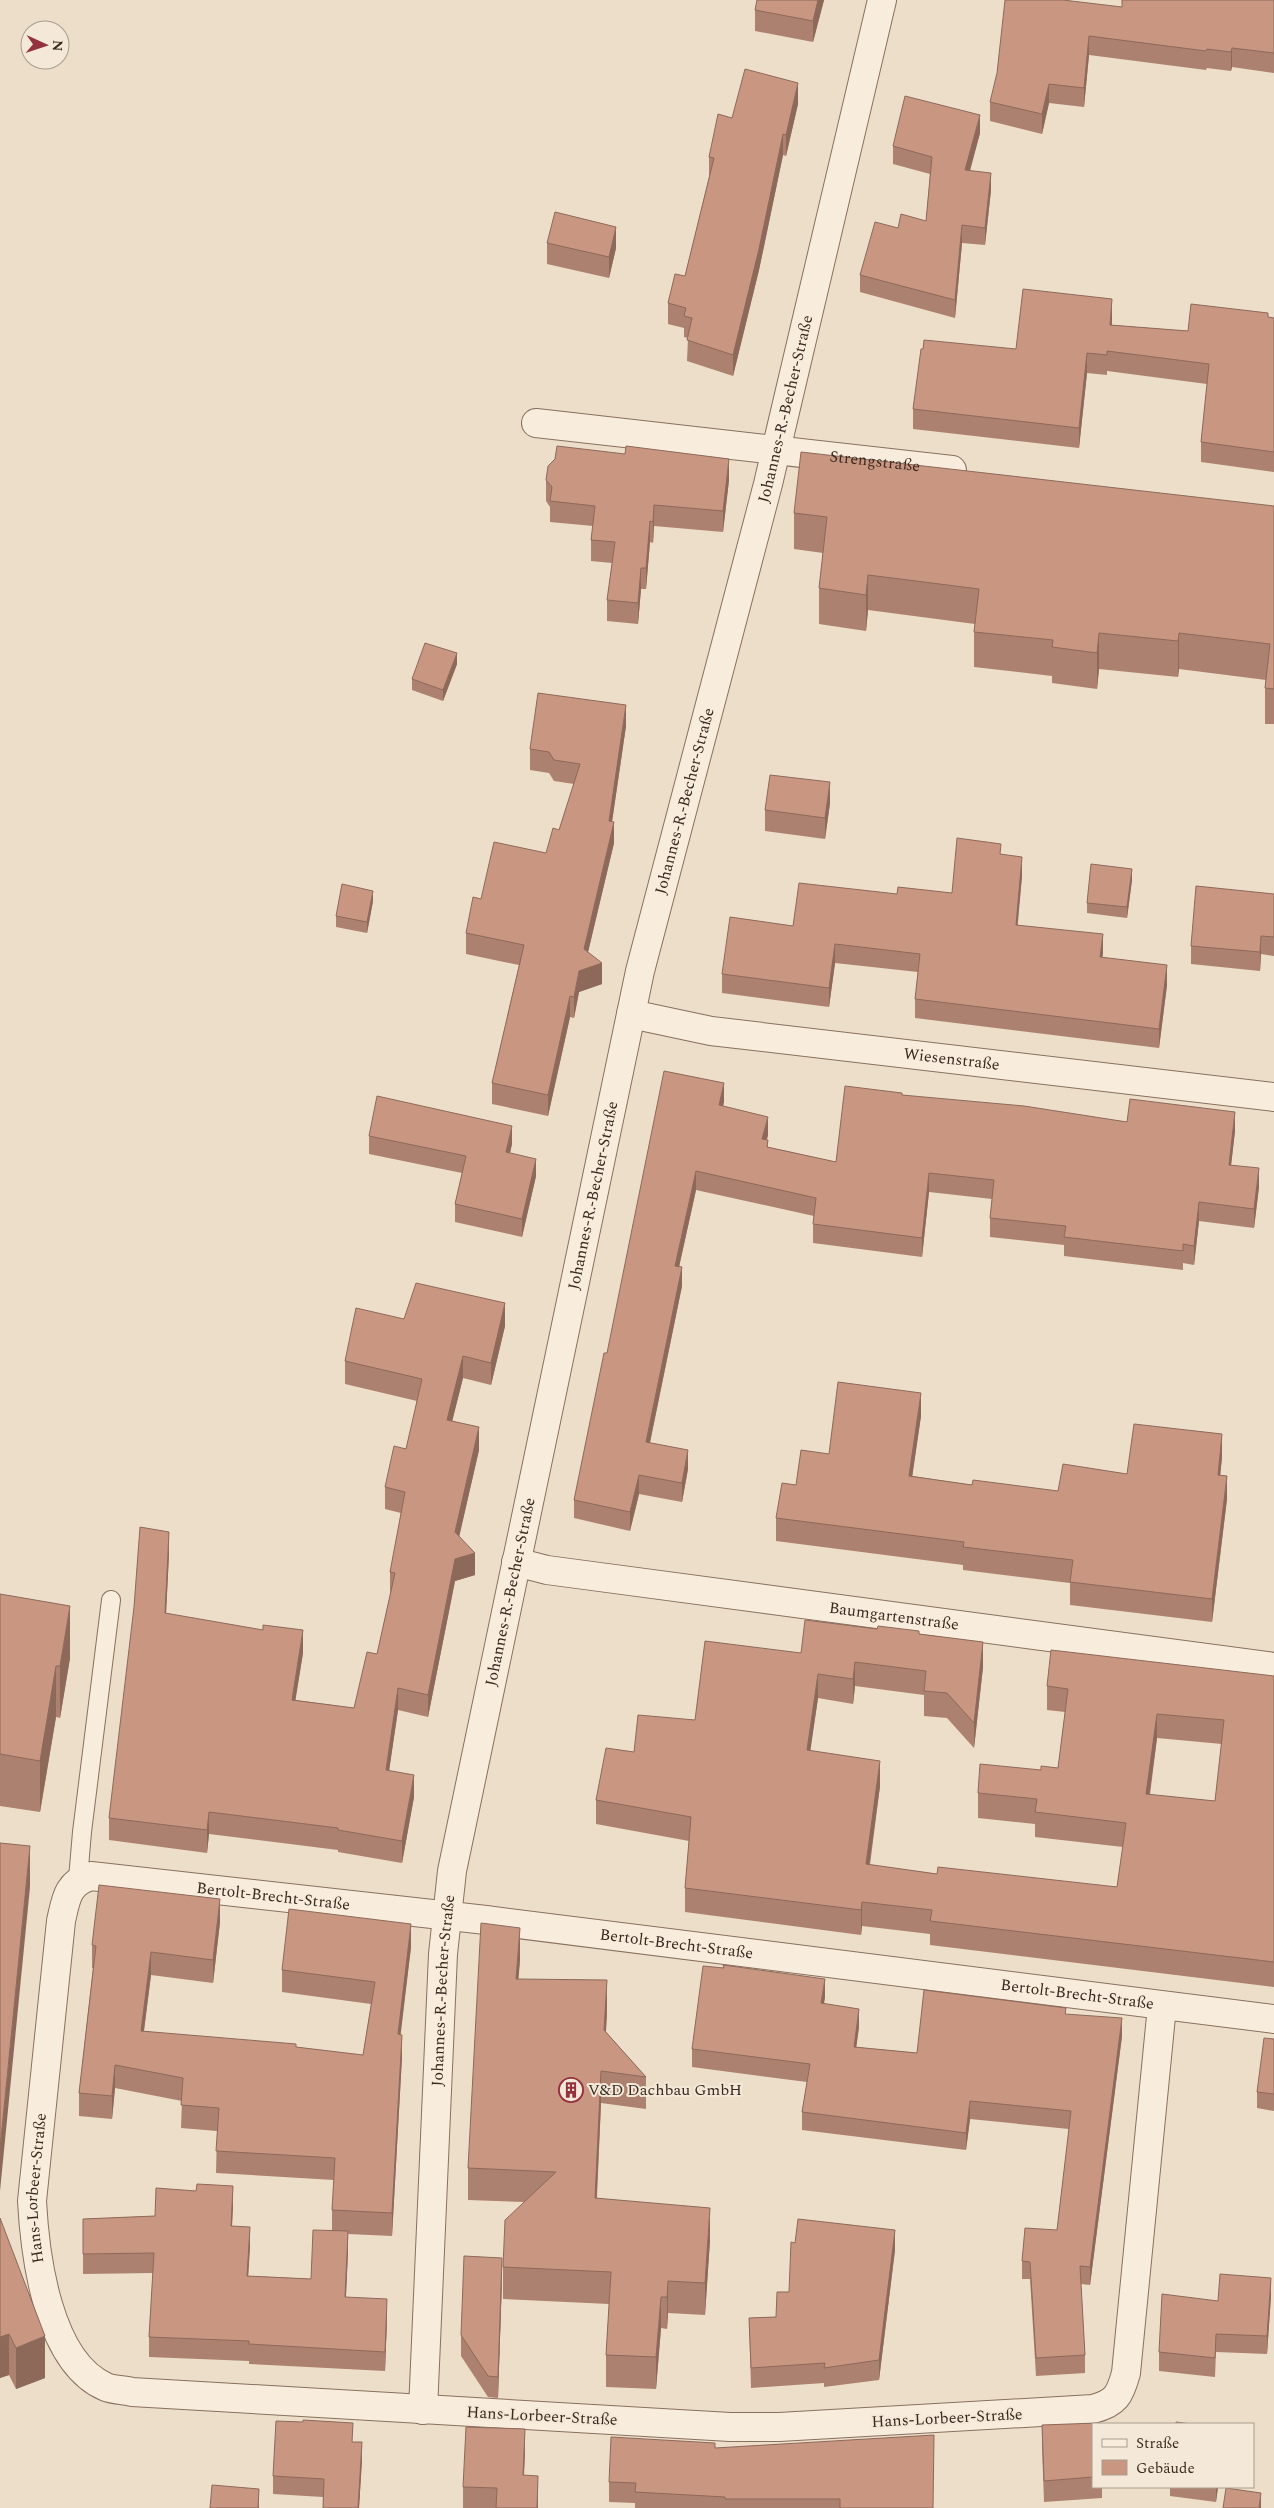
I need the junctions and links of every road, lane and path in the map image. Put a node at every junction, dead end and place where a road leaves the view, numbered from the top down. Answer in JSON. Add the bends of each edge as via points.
{"nodes":[{"id":1,"x":882,"y":0,"type":"edge"},
{"id":2,"x":536,"y":423,"type":"dead end"},
{"id":3,"x":777,"y":448,"type":"junction"},
{"id":4,"x":982,"y":473,"type":"edge"},
{"id":5,"x":631,"y":1014,"type":"junction"},
{"id":6,"x":1274,"y":1097,"type":"edge"},
{"id":7,"x":516,"y":1562,"type":"junction"},
{"id":8,"x":111,"y":1600,"type":"dead end"},
{"id":9,"x":1274,"y":1666,"type":"edge"},
{"id":10,"x":78,"y":1879,"type":"junction"},
{"id":11,"x":446,"y":1916,"type":"junction"},
{"id":12,"x":1162,"y":2006,"type":"junction"},
{"id":13,"x":1274,"y":2019,"type":"edge"},
{"id":14,"x":423,"y":2410,"type":"junction"}],
"edges":[{"from":1,"to":3,"type":"street","name":"Johannes-R.-Becher-Straße"},
{"from":2,"to":3,"type":"street","name":"Strengstraße"},
{"from":3,"to":4,"type":"street","name":"Strengstraße"},
{"from":3,"to":5,"type":"street","name":"Johannes-R.-Becher-Straße"},
{"from":5,"to":6,"type":"street","name":"Wiesenstraße","via":[[711,1031]]},
{"from":5,"to":7,"type":"street","name":"Johannes-R.-Becher-Straße"},
{"from":7,"to":9,"type":"street","name":"Baumgartenstraße","via":[[547,1570]]},
{"from":7,"to":11,"type":"street","name":"Johannes-R.-Becher-Straße","via":[[452,1871]]},
{"from":8,"to":10,"type":"lane"},
{"from":10,"to":11,"type":"street","name":"Bertolt-Brecht-Straße","via":[[110,1876]]},
{"from":10,"to":14,"type":"street","name":"Hans-Lorbeer-Straße","via":[[66,1895],[61,1921],[32,2202],[41,2275],[55,2326],[68,2353],[83,2371],[106,2387],[132,2392]]},
{"from":11,"to":12,"type":"street","name":"Bertolt-Brecht-Straße"},
{"from":11,"to":14,"type":"street","name":"Johannes-R.-Becher-Straße"},
{"from":12,"to":13,"type":"street","name":"Bertolt-Brecht-Straße"},
{"from":12,"to":14,"type":"street","name":"Hans-Lorbeer-Straße","via":[[1126,2373],[1121,2392],[1108,2405],[1093,2409],[779,2427]]}]}
